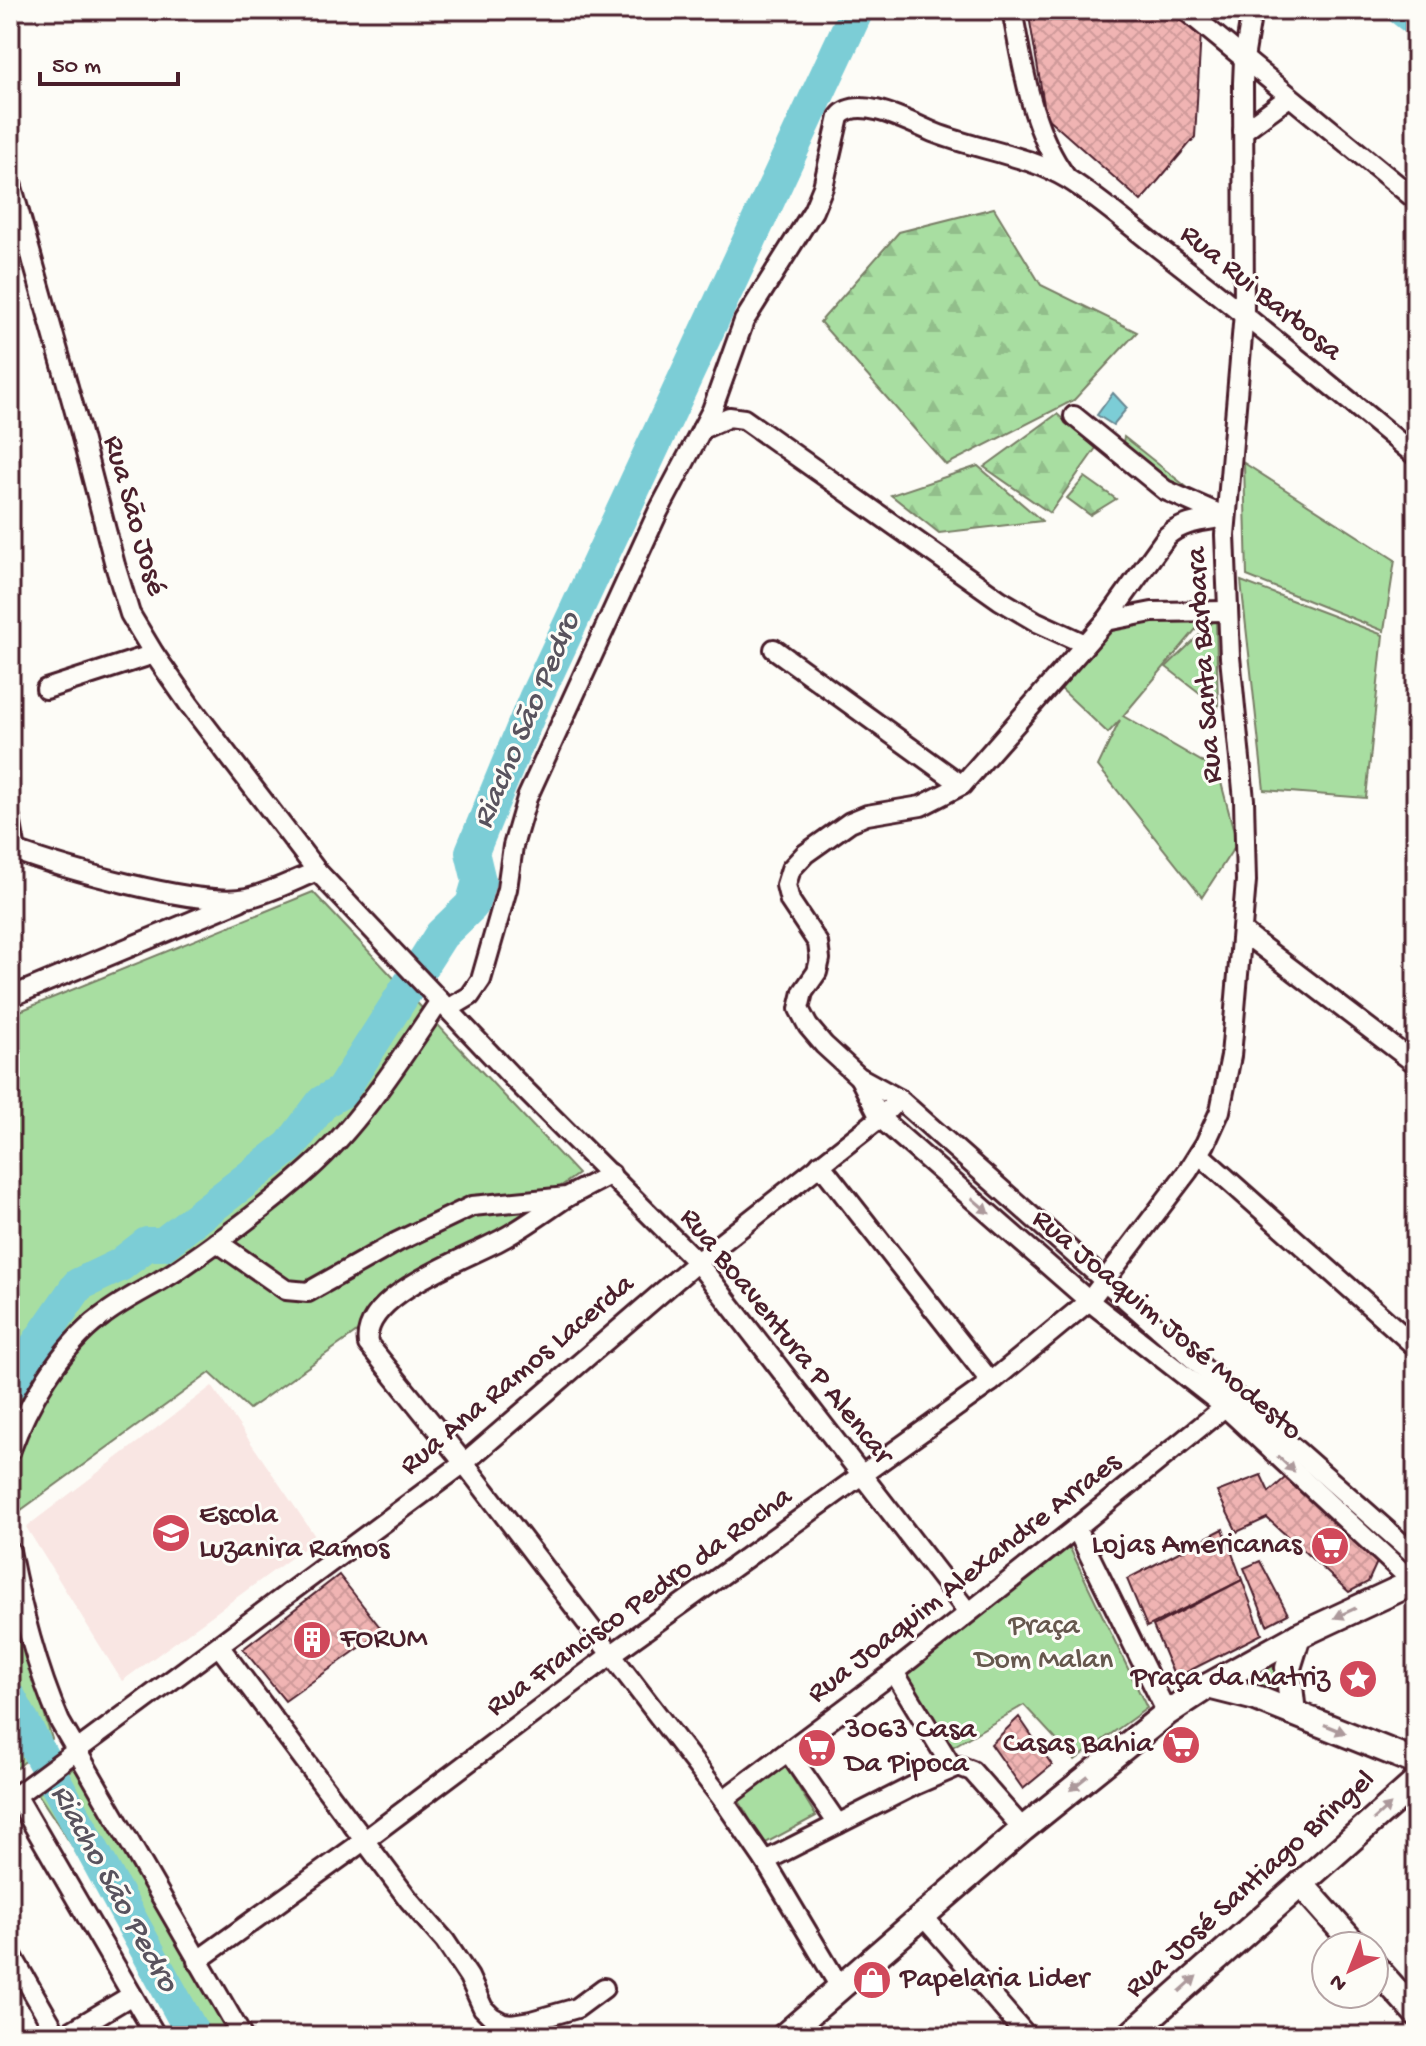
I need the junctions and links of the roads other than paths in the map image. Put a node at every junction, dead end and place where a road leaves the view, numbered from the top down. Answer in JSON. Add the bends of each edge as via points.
{"nodes":[{"id":1,"x":1012,"y":10,"type":"edge"},
{"id":2,"x":1185,"y":10,"type":"edge"},
{"id":3,"x":1252,"y":10,"type":"edge"},
{"id":4,"x":1244,"y":59,"type":"junction"},
{"id":5,"x":1289,"y":97,"type":"junction"},
{"id":6,"x":1243,"y":131,"type":"junction"},
{"id":7,"x":1067,"y":178,"type":"junction"},
{"id":8,"x":10,"y":180,"type":"edge"},
{"id":9,"x":1416,"y":200,"type":"edge"},
{"id":10,"x":1244,"y":313,"type":"junction"},
{"id":11,"x":1074,"y":416,"type":"dead end"},
{"id":12,"x":702,"y":429,"type":"junction"},
{"id":13,"x":1416,"y":456,"type":"edge"},
{"id":14,"x":1226,"y":517,"type":"junction"},
{"id":15,"x":1227,"y":611,"type":"junction"},
{"id":16,"x":1106,"y":621,"type":"junction"},
{"id":17,"x":1085,"y":644,"type":"junction"},
{"id":18,"x":774,"y":649,"type":"dead end"},
{"id":19,"x":154,"y":654,"type":"junction"},
{"id":20,"x":46,"y":689,"type":"dead end"},
{"id":21,"x":962,"y":785,"type":"junction"},
{"id":22,"x":10,"y":818,"type":"edge"},
{"id":23,"x":13,"y":850,"type":"edge"},
{"id":24,"x":317,"y":871,"type":"junction"},
{"id":25,"x":246,"y":898,"type":"junction"},
{"id":26,"x":1243,"y":932,"type":"junction"},
{"id":27,"x":411,"y":971,"type":"joint"},
{"id":28,"x":10,"y":997,"type":"edge"},
{"id":29,"x":439,"y":1000,"type":"junction"},
{"id":30,"x":1416,"y":1064,"type":"edge"},
{"id":31,"x":859,"y":1077,"type":"junction"},
{"id":32,"x":899,"y":1099,"type":"junction"},
{"id":33,"x":880,"y":1118,"type":"junction"},
{"id":34,"x":1199,"y":1154,"type":"junction"},
{"id":35,"x":965,"y":1156,"type":"junction"},
{"id":36,"x":820,"y":1164,"type":"junction"},
{"id":37,"x":611,"y":1174,"type":"junction"},
{"id":38,"x":947,"y":1176,"type":"junction"},
{"id":39,"x":567,"y":1197,"type":"junction"},
{"id":40,"x":217,"y":1242,"type":"junction"},
{"id":41,"x":697,"y":1262,"type":"junction"},
{"id":42,"x":1106,"y":1280,"type":"junction"},
{"id":43,"x":1089,"y":1301,"type":"junction"},
{"id":44,"x":1416,"y":1347,"type":"edge"},
{"id":45,"x":991,"y":1382,"type":"junction"},
{"id":46,"x":1232,"y":1402,"type":"junction"},
{"id":47,"x":10,"y":1452,"type":"edge"},
{"id":48,"x":464,"y":1463,"type":"junction"},
{"id":49,"x":863,"y":1476,"type":"junction"},
{"id":50,"x":1076,"y":1528,"type":"junction"},
{"id":51,"x":10,"y":1551,"type":"edge"},
{"id":52,"x":1416,"y":1556,"type":"edge"},
{"id":53,"x":1414,"y":1581,"type":"edge"},
{"id":54,"x":968,"y":1612,"type":"junction"},
{"id":55,"x":1298,"y":1636,"type":"junction"},
{"id":56,"x":219,"y":1646,"type":"junction"},
{"id":57,"x":612,"y":1654,"type":"junction"},
{"id":58,"x":894,"y":1672,"type":"junction"},
{"id":59,"x":1208,"y":1686,"type":"junction"},
{"id":60,"x":1167,"y":1713,"type":"junction"},
{"id":61,"x":1293,"y":1713,"type":"junction"},
{"id":62,"x":77,"y":1753,"type":"junction"},
{"id":63,"x":789,"y":1753,"type":"junction"},
{"id":64,"x":1416,"y":1762,"type":"edge"},
{"id":65,"x":952,"y":1767,"type":"junction"},
{"id":66,"x":1416,"y":1782,"type":"edge"},
{"id":67,"x":18,"y":1793,"type":"edge"},
{"id":68,"x":723,"y":1800,"type":"junction"},
{"id":69,"x":838,"y":1824,"type":"junction"},
{"id":70,"x":1023,"y":1829,"type":"junction"},
{"id":71,"x":365,"y":1840,"type":"junction"},
{"id":72,"x":765,"y":1861,"type":"junction"},
{"id":73,"x":1301,"y":1884,"type":"junction"},
{"id":74,"x":923,"y":1916,"type":"junction"},
{"id":75,"x":1342,"y":1930,"type":"edge"},
{"id":76,"x":10,"y":1952,"type":"edge"},
{"id":77,"x":197,"y":1961,"type":"junction"},
{"id":78,"x":1390,"y":1984,"type":"edge"},
{"id":79,"x":840,"y":1987,"type":"junction"},
{"id":80,"x":604,"y":1988,"type":"dead end"},
{"id":81,"x":132,"y":1995,"type":"junction"},
{"id":82,"x":1416,"y":2013,"type":"edge"},
{"id":83,"x":1016,"y":2032,"type":"edge"},
{"id":84,"x":60,"y":2036,"type":"edge"},
{"id":85,"x":156,"y":2036,"type":"edge"},
{"id":86,"x":242,"y":2036,"type":"edge"},
{"id":87,"x":784,"y":2036,"type":"edge"},
{"id":88,"x":1129,"y":2036,"type":"edge"}],
"edges":[{"from":1,"to":7,"type":"street","via":[[1040,132]]},
{"from":2,"to":4,"type":"street"},
{"from":3,"to":4,"type":"street","name":"Rua Santa Barbara"},
{"from":4,"to":5,"type":"street"},
{"from":4,"to":6,"type":"street","name":"Rua Santa Barbara"},
{"from":5,"to":6,"type":"street"},
{"from":5,"to":9,"type":"street"},
{"from":6,"to":10,"type":"street","name":"Rua Santa Barbara"},
{"from":7,"to":10,"type":"street","name":"Rua Rui Barbosa"},
{"from":7,"to":12,"type":"street","via":[[887,113],[846,110],[839,117],[813,211],[744,321]]},
{"from":8,"to":19,"type":"street","name":"Rua São José","via":[[115,565],[130,614]]},
{"from":10,"to":13,"type":"street","name":"Rua Rui Barbosa"},
{"from":10,"to":14,"type":"street","name":"Rua Santa Barbara"},
{"from":11,"to":14,"type":"street","via":[[1165,490]]},
{"from":12,"to":17,"type":"street","via":[[729,417],[744,419],[1000,600]]},
{"from":12,"to":29,"type":"street","via":[[658,512],[527,798],[481,980],[470,996]]},
{"from":14,"to":15,"type":"street","name":"Rua Santa Barbara"},
{"from":14,"to":16,"type":"street","via":[[1176,528]]},
{"from":15,"to":16,"type":"street","via":[[1152,612]]},
{"from":15,"to":26,"type":"street","name":"Rua Santa Barbara","via":[[1244,800]]},
{"from":16,"to":17,"type":"street"},
{"from":17,"to":21,"type":"street"},
{"from":18,"to":21,"type":"street"},
{"from":19,"to":20,"type":"street"},
{"from":19,"to":24,"type":"street","name":"Rua São José"},
{"from":21,"to":31,"type":"street","via":[[921,806],[850,822],[791,869],[786,885],[790,901],[818,943],[820,959],[799,1009],[824,1045]]},
{"from":22,"to":23,"type":"street"},
{"from":23,"to":25,"type":"street","via":[[170,892]]},
{"from":24,"to":25,"type":"street"},
{"from":24,"to":27,"type":"street","name":"Rua São José"},
{"from":25,"to":28,"type":"street"},
{"from":26,"to":30,"type":"street"},
{"from":26,"to":34,"type":"street","name":"Rua Santa Barbara","via":[[1231,1056],[1220,1111]]},
{"from":27,"to":29,"type":"street","name":"Rua Boaventura P Alencar"},
{"from":29,"to":37,"type":"street","name":"Rua Boaventura P Alencar"},
{"from":29,"to":40,"type":"street","via":[[380,1087],[327,1152]]},
{"from":31,"to":32,"type":"street","name":"Rua Joaquim José Modesto"},
{"from":31,"to":33,"type":"street"},
{"from":32,"to":33,"type":"street","name":"Rua Ana Ramos Lacerda"},
{"from":32,"to":35,"type":"street","name":"Rua Joaquim José Modesto"},
{"from":33,"to":36,"type":"street","name":"Rua Ana Ramos Lacerda"},
{"from":33,"to":38,"type":"street","name":"Rua Joaquim José Modesto"},
{"from":34,"to":42,"type":"street","name":"Rua Santa Barbara"},
{"from":34,"to":44,"type":"street"},
{"from":35,"to":38,"type":"street"},
{"from":35,"to":42,"type":"street","name":"Rua Joaquim José Modesto"},
{"from":36,"to":41,"type":"street","name":"Rua Ana Ramos Lacerda"},
{"from":36,"to":45,"type":"street"},
{"from":37,"to":39,"type":"street"},
{"from":37,"to":41,"type":"street","name":"Rua Boaventura P Alencar"},
{"from":38,"to":43,"type":"street","name":"Rua Joaquim José Modesto","one_way":true},
{"from":39,"to":40,"type":"street","via":[[472,1206],[308,1292],[286,1290]]},
{"from":39,"to":48,"type":"street","via":[[504,1238],[429,1274],[368,1326],[368,1344]]},
{"from":40,"to":47,"type":"street","via":[[81,1335],[45,1380]]},
{"from":41,"to":48,"type":"street","name":"Rua Ana Ramos Lacerda"},
{"from":41,"to":49,"type":"street","name":"Rua Boaventura P Alencar"},
{"from":42,"to":43,"type":"street","name":"Rua Francisco Pedro da Rocha"},
{"from":42,"to":46,"type":"street","name":"Rua Joaquim José Modesto"},
{"from":43,"to":45,"type":"street","name":"Rua Francisco Pedro da Rocha"},
{"from":43,"to":46,"type":"street","name":"Rua Joaquim José Modesto"},
{"from":45,"to":49,"type":"street","name":"Rua Francisco Pedro da Rocha"},
{"from":46,"to":50,"type":"street","name":"Rua Joaquim Alexandre Arraes"},
{"from":46,"to":52,"type":"street","name":"Rua Joaquim José Modesto"},
{"from":46,"to":53,"type":"street","name":"Rua Joaquim José Modesto","one_way":true},
{"from":48,"to":56,"type":"street","name":"Rua Ana Ramos Lacerda"},
{"from":48,"to":57,"type":"street"},
{"from":49,"to":54,"type":"street","name":"Rua Boaventura P Alencar"},
{"from":49,"to":57,"type":"street","name":"Rua Francisco Pedro da Rocha"},
{"from":50,"to":54,"type":"street","name":"Rua Joaquim Alexandre Arraes"},
{"from":50,"to":60,"type":"street"},
{"from":51,"to":62,"type":"street","via":[[45,1687]]},
{"from":53,"to":55,"type":"main road","one_way":true},
{"from":54,"to":58,"type":"street","name":"Rua Joaquim Alexandre Arraes"},
{"from":55,"to":59,"type":"main road"},
{"from":55,"to":61,"type":"main road","via":[[1288,1668]]},
{"from":56,"to":62,"type":"street","name":"Rua Ana Ramos Lacerda"},
{"from":56,"to":71,"type":"street"},
{"from":57,"to":68,"type":"street"},
{"from":57,"to":71,"type":"street","name":"Rua Francisco Pedro da Rocha"},
{"from":58,"to":63,"type":"street","name":"Rua Joaquim Alexandre Arraes"},
{"from":58,"to":65,"type":"street"},
{"from":59,"to":60,"type":"main road"},
{"from":59,"to":61,"type":"main road"},
{"from":60,"to":70,"type":"main road","one_way":true},
{"from":61,"to":64,"type":"main road","one_way":true},
{"from":62,"to":67,"type":"street","name":"Rua Ana Ramos Lacerda"},
{"from":62,"to":77,"type":"street"},
{"from":63,"to":68,"type":"street","name":"Rua Joaquim Alexandre Arraes"},
{"from":63,"to":69,"type":"street"},
{"from":65,"to":69,"type":"street"},
{"from":65,"to":70,"type":"street","via":[[972,1771]]},
{"from":73,"to":66,"type":"main road","name":"Rua José Santiago Bringel","one_way":true},
{"from":67,"to":81,"type":"street"},
{"from":68,"to":72,"type":"street"},
{"from":69,"to":72,"type":"street"},
{"from":70,"to":74,"type":"main road"},
{"from":71,"to":77,"type":"street","name":"Rua Francisco Pedro da Rocha"},
{"from":71,"to":80,"type":"street","via":[[445,1941],[492,2017],[512,2024],[531,2021],[577,2008]]},
{"from":72,"to":79,"type":"street"},
{"from":73,"to":75,"type":"main road"},
{"from":88,"to":73,"type":"main road","name":"Rua José Santiago Bringel","one_way":true},
{"from":74,"to":79,"type":"main road"},
{"from":74,"to":83,"type":"street"},
{"from":76,"to":84,"type":"street"},
{"from":77,"to":86,"type":"street"},
{"from":78,"to":82,"type":"main road"},
{"from":79,"to":87,"type":"main road"},
{"from":81,"to":84,"type":"street"},
{"from":81,"to":85,"type":"street"}]}
